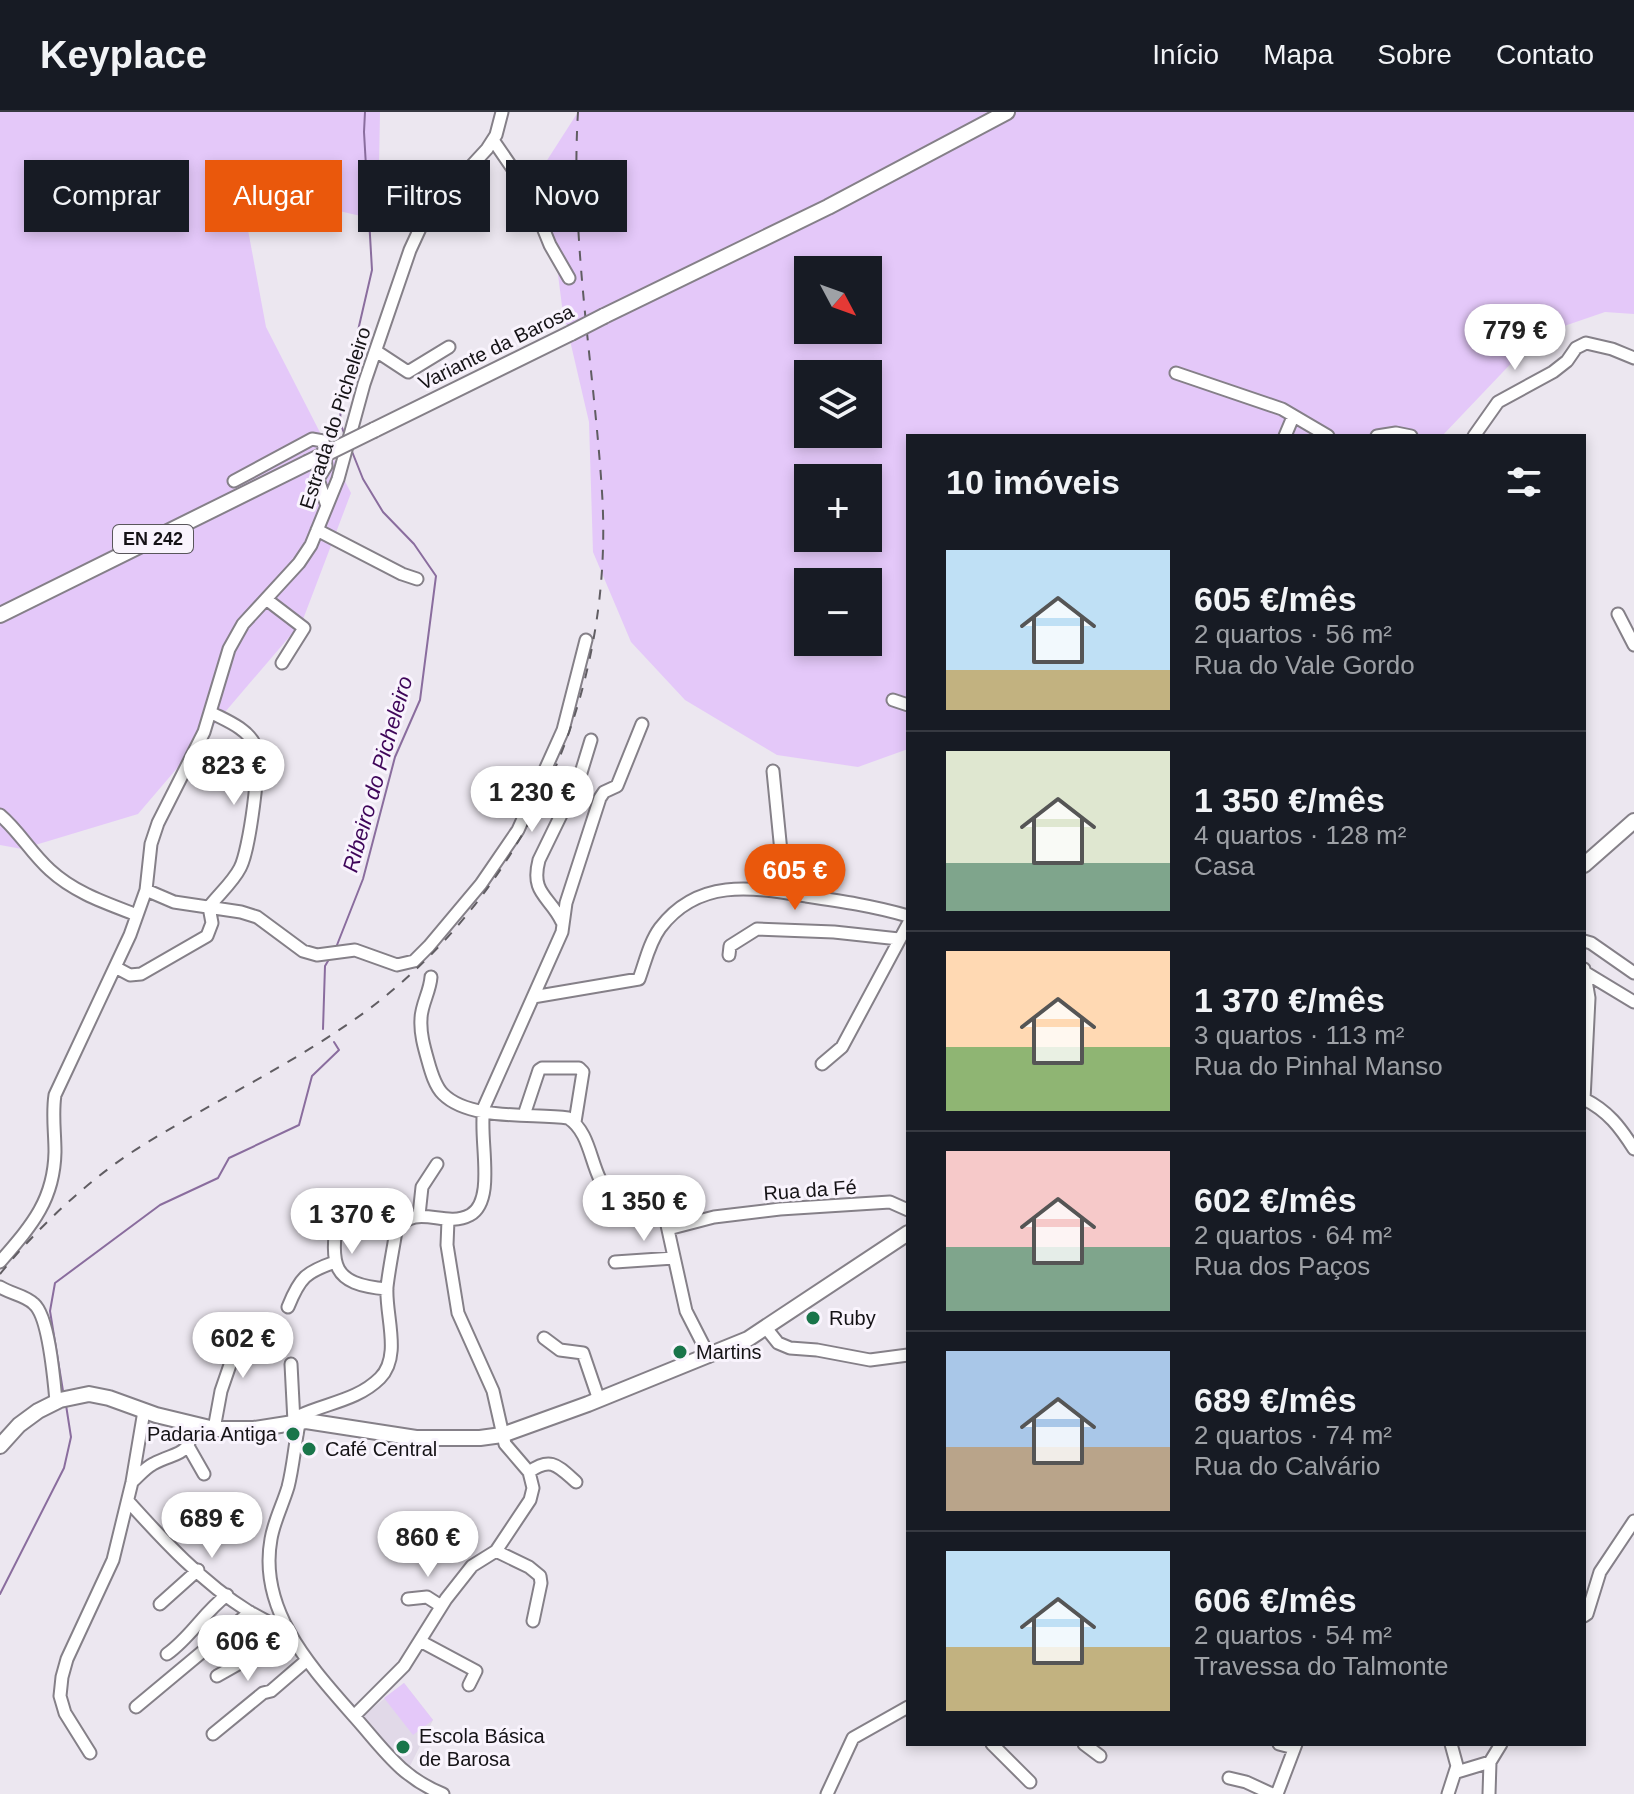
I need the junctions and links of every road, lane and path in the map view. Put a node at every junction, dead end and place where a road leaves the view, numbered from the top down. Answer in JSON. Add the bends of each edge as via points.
{"nodes":[{"id":1,"x":502,"y":112,"type":"edge"},
{"id":2,"x":1007,"y":112,"type":"edge"},
{"id":3,"x":493,"y":140,"type":"junction"},
{"id":4,"x":569,"y":278,"type":"dead end"},
{"id":5,"x":449,"y":347,"type":"dead end"},
{"id":6,"x":376,"y":351,"type":"junction"},
{"id":7,"x":1634,"y":358,"type":"edge"},
{"id":8,"x":1176,"y":373,"type":"dead end"},
{"id":9,"x":1293,"y":417,"type":"junction"},
{"id":10,"x":1286,"y":434,"type":"edge"},
{"id":11,"x":1324,"y":434,"type":"edge"},
{"id":12,"x":1475,"y":434,"type":"edge"},
{"id":13,"x":234,"y":481,"type":"dead end"},
{"id":14,"x":327,"y":506,"type":"junction"},
{"id":15,"x":317,"y":530,"type":"junction"},
{"id":16,"x":417,"y":579,"type":"dead end"},
{"id":17,"x":266,"y":599,"type":"junction"},
{"id":18,"x":1618,"y":614,"type":"dead end"},
{"id":19,"x":0,"y":615,"type":"edge"},
{"id":20,"x":586,"y":640,"type":"dead end"},
{"id":21,"x":1634,"y":645,"type":"edge"},
{"id":22,"x":282,"y":663,"type":"dead end"},
{"id":23,"x":893,"y":700,"type":"dead end"},
{"id":24,"x":906,"y":704,"type":"edge"},
{"id":25,"x":210,"y":712,"type":"junction"},
{"id":26,"x":642,"y":724,"type":"dead end"},
{"id":27,"x":591,"y":740,"type":"dead end"},
{"id":28,"x":773,"y":771,"type":"dead end"},
{"id":29,"x":0,"y":815,"type":"edge"},
{"id":30,"x":1634,"y":821,"type":"edge"},
{"id":31,"x":1586,"y":863,"type":"edge"},
{"id":32,"x":146,"y":890,"type":"junction"},
{"id":33,"x":785,"y":892,"type":"junction"},
{"id":34,"x":209,"y":907,"type":"junction"},
{"id":35,"x":137,"y":915,"type":"junction"},
{"id":36,"x":906,"y":915,"type":"edge"},
{"id":37,"x":562,"y":922,"type":"junction"},
{"id":38,"x":906,"y":927,"type":"edge"},
{"id":39,"x":899,"y":939,"type":"junction"},
{"id":40,"x":1586,"y":942,"type":"edge"},
{"id":41,"x":729,"y":955,"type":"dead end"},
{"id":42,"x":115,"y":967,"type":"junction"},
{"id":43,"x":1586,"y":972,"type":"edge"},
{"id":44,"x":1634,"y":973,"type":"edge"},
{"id":45,"x":431,"y":977,"type":"dead end"},
{"id":46,"x":1586,"y":978,"type":"edge"},
{"id":47,"x":533,"y":997,"type":"junction"},
{"id":48,"x":1634,"y":1002,"type":"edge"},
{"id":49,"x":1586,"y":1059,"type":"edge"},
{"id":50,"x":822,"y":1064,"type":"dead end"},
{"id":51,"x":1586,"y":1101,"type":"edge"},
{"id":52,"x":483,"y":1112,"type":"junction"},
{"id":53,"x":524,"y":1115,"type":"junction"},
{"id":54,"x":575,"y":1122,"type":"junction"},
{"id":55,"x":1634,"y":1149,"type":"edge"},
{"id":56,"x":437,"y":1164,"type":"dead end"},
{"id":57,"x":906,"y":1209,"type":"edge"},
{"id":58,"x":337,"y":1213,"type":"dead end"},
{"id":59,"x":419,"y":1215,"type":"junction"},
{"id":60,"x":448,"y":1220,"type":"junction"},
{"id":61,"x":668,"y":1229,"type":"junction"},
{"id":62,"x":906,"y":1234,"type":"edge"},
{"id":63,"x":674,"y":1258,"type":"junction"},
{"id":64,"x":0,"y":1262,"type":"edge"},
{"id":65,"x":335,"y":1262,"type":"junction"},
{"id":66,"x":615,"y":1262,"type":"dead end"},
{"id":67,"x":0,"y":1287,"type":"edge"},
{"id":68,"x":387,"y":1289,"type":"junction"},
{"id":69,"x":288,"y":1307,"type":"dead end"},
{"id":70,"x":234,"y":1327,"type":"dead end"},
{"id":71,"x":766,"y":1328,"type":"junction"},
{"id":72,"x":544,"y":1338,"type":"dead end"},
{"id":73,"x":906,"y":1355,"type":"edge"},
{"id":74,"x":709,"y":1356,"type":"junction"},
{"id":75,"x":291,"y":1364,"type":"dead end"},
{"id":76,"x":62,"y":1399,"type":"junction"},
{"id":77,"x":599,"y":1400,"type":"junction"},
{"id":78,"x":144,"y":1411,"type":"junction"},
{"id":79,"x":297,"y":1422,"type":"junction"},
{"id":80,"x":194,"y":1425,"type":"junction"},
{"id":81,"x":214,"y":1429,"type":"junction"},
{"id":82,"x":502,"y":1435,"type":"junction"},
{"id":83,"x":0,"y":1446,"type":"edge"},
{"id":84,"x":188,"y":1446,"type":"junction"},
{"id":85,"x":529,"y":1472,"type":"junction"},
{"id":86,"x":204,"y":1474,"type":"dead end"},
{"id":87,"x":132,"y":1482,"type":"junction"},
{"id":88,"x":576,"y":1482,"type":"dead end"},
{"id":89,"x":128,"y":1501,"type":"junction"},
{"id":90,"x":1634,"y":1521,"type":"edge"},
{"id":91,"x":496,"y":1551,"type":"junction"},
{"id":92,"x":198,"y":1570,"type":"junction"},
{"id":93,"x":227,"y":1595,"type":"junction"},
{"id":94,"x":408,"y":1599,"type":"dead end"},
{"id":95,"x":160,"y":1604,"type":"dead end"},
{"id":96,"x":441,"y":1606,"type":"junction"},
{"id":97,"x":250,"y":1612,"type":"junction"},
{"id":98,"x":1586,"y":1615,"type":"edge"},
{"id":99,"x":533,"y":1621,"type":"dead end"},
{"id":100,"x":287,"y":1632,"type":"junction"},
{"id":101,"x":420,"y":1641,"type":"junction"},
{"id":102,"x":167,"y":1654,"type":"dead end"},
{"id":103,"x":307,"y":1660,"type":"junction"},
{"id":104,"x":217,"y":1676,"type":"dead end"},
{"id":105,"x":469,"y":1685,"type":"dead end"},
{"id":106,"x":136,"y":1707,"type":"dead end"},
{"id":107,"x":906,"y":1708,"type":"edge"},
{"id":108,"x":354,"y":1716,"type":"junction"},
{"id":109,"x":213,"y":1734,"type":"dead end"},
{"id":110,"x":994,"y":1746,"type":"edge"},
{"id":111,"x":1087,"y":1746,"type":"edge"},
{"id":112,"x":1295,"y":1746,"type":"edge"},
{"id":113,"x":1452,"y":1746,"type":"edge"},
{"id":114,"x":1500,"y":1746,"type":"edge"},
{"id":115,"x":90,"y":1753,"type":"dead end"},
{"id":116,"x":1100,"y":1756,"type":"dead end"},
{"id":117,"x":1490,"y":1762,"type":"junction"},
{"id":118,"x":1457,"y":1772,"type":"junction"},
{"id":119,"x":1229,"y":1778,"type":"dead end"},
{"id":120,"x":1030,"y":1782,"type":"dead end"},
{"id":121,"x":443,"y":1794,"type":"edge"},
{"id":122,"x":827,"y":1794,"type":"edge"},
{"id":123,"x":1274,"y":1794,"type":"edge"},
{"id":124,"x":1448,"y":1794,"type":"edge"},
{"id":125,"x":1489,"y":1794,"type":"edge"}],
"edges":[{"from":1,"to":3,"type":"street","name":"Estrada do Picheleiro"},
{"from":2,"to":19,"type":"main road","name":"Variante da Barosa","number":"EN 242","bridge":true,"via":[[828,207]]},
{"from":3,"to":4,"type":"street","via":[[528,191]]},
{"from":3,"to":6,"type":"street","name":"Estrada do Picheleiro","via":[[422,224]]},
{"from":5,"to":6,"type":"street","via":[[408,372]]},
{"from":6,"to":14,"type":"street","name":"Estrada do Picheleiro"},
{"from":7,"to":12,"type":"street","via":[[1586,343],[1553,372],[1498,402]]},
{"from":8,"to":9,"type":"street"},
{"from":9,"to":10,"type":"street"},
{"from":9,"to":11,"type":"street"},
{"from":13,"to":14,"type":"street","via":[[312,439],[323,441],[326,466],[318,479]]},
{"from":14,"to":15,"type":"street","name":"Estrada do Picheleiro"},
{"from":15,"to":16,"type":"street"},
{"from":15,"to":17,"type":"street","name":"Estrada do Picheleiro","via":[[299,563]]},
{"from":17,"to":22,"type":"street","via":[[304,628]]},
{"from":17,"to":25,"type":"street","name":"Estrada do Picheleiro","via":[[229,649]]},
{"from":18,"to":21,"type":"street"},
{"from":20,"to":34,"type":"street","via":[[563,730],[518,830],[481,884],[414,961],[397,965],[355,950],[317,955],[303,951],[257,917]]},
{"from":23,"to":24,"type":"street"},
{"from":25,"to":32,"type":"street","name":"Estrada do Picheleiro","via":[[158,823]]},
{"from":25,"to":34,"type":"street","via":[[251,739],[258,757],[241,868]]},
{"from":26,"to":37,"type":"street","via":[[617,786],[600,798]]},
{"from":27,"to":37,"type":"street","via":[[535,873],[545,900]]},
{"from":28,"to":33,"type":"street"},
{"from":29,"to":35,"type":"street","via":[[70,886]]},
{"from":30,"to":31,"type":"main road"},
{"from":32,"to":34,"type":"street","via":[[174,902]]},
{"from":32,"to":35,"type":"street","name":"Estrada do Picheleiro"},
{"from":33,"to":36,"type":"street"},
{"from":33,"to":47,"type":"street","via":[[718,889],[685,903],[660,928],[639,979]]},
{"from":34,"to":42,"type":"street","via":[[212,923],[207,936],[141,974]]},
{"from":35,"to":42,"type":"street","name":"Estrada do Picheleiro"},
{"from":37,"to":47,"type":"street"},
{"from":38,"to":39,"type":"street"},
{"from":39,"to":41,"type":"street","via":[[757,929],[730,946]]},
{"from":39,"to":50,"type":"street","via":[[842,1047]]},
{"from":40,"to":44,"type":"street"},
{"from":42,"to":64,"type":"street","name":"Estrada do Picheleiro","via":[[55,1095],[48,1196]]},
{"from":43,"to":48,"type":"street"},
{"from":45,"to":52,"type":"street","via":[[421,1014],[423,1043],[437,1087],[451,1101]]},
{"from":46,"to":49,"type":"street"},
{"from":47,"to":52,"type":"street"},
{"from":51,"to":55,"type":"street","via":[[1602,1108]]},
{"from":52,"to":53,"type":"street"},
{"from":52,"to":60,"type":"street","via":[[484,1199],[472,1214]]},
{"from":53,"to":54,"type":"street"},
{"from":53,"to":54,"type":"street","via":[[542,1068],[579,1068],[583,1072]]},
{"from":54,"to":61,"type":"street","via":[[604,1187],[615,1197],[663,1207]]},
{"from":56,"to":59,"type":"street","via":[[422,1187]]},
{"from":57,"to":61,"type":"street","name":"Rua da Fé","via":[[890,1202],[780,1209]]},
{"from":58,"to":65,"type":"street"},
{"from":59,"to":60,"type":"street"},
{"from":59,"to":68,"type":"street","via":[[406,1219],[396,1231]]},
{"from":60,"to":82,"type":"street","via":[[458,1313],[493,1391]]},
{"from":61,"to":63,"type":"street"},
{"from":62,"to":71,"type":"main road"},
{"from":63,"to":66,"type":"street"},
{"from":63,"to":74,"type":"street","via":[[686,1311]]},
{"from":65,"to":68,"type":"street","via":[[359,1285]]},
{"from":65,"to":69,"type":"street","via":[[306,1273]]},
{"from":67,"to":76,"type":"street","via":[[37,1307]]},
{"from":68,"to":79,"type":"street","via":[[387,1369],[373,1384],[337,1404],[301,1415]]},
{"from":70,"to":81,"type":"street","via":[[232,1359]]},
{"from":71,"to":73,"type":"street","via":[[790,1348],[870,1360]]},
{"from":71,"to":74,"type":"main road"},
{"from":72,"to":77,"type":"street","via":[[560,1350],[583,1353]]},
{"from":74,"to":77,"type":"main road"},
{"from":75,"to":79,"type":"street"},
{"from":76,"to":78,"type":"main road","via":[[89,1394]]},
{"from":76,"to":83,"type":"main road","via":[[22,1421]]},
{"from":77,"to":82,"type":"main road"},
{"from":78,"to":80,"type":"main road"},
{"from":78,"to":87,"type":"street"},
{"from":79,"to":81,"type":"main road"},
{"from":79,"to":82,"type":"main road","via":[[416,1438]]},
{"from":79,"to":100,"type":"street","via":[[290,1478],[269,1558]]},
{"from":80,"to":81,"type":"main road"},
{"from":80,"to":84,"type":"street"},
{"from":82,"to":85,"type":"street"},
{"from":84,"to":86,"type":"street"},
{"from":84,"to":87,"type":"street","via":[[153,1463]]},
{"from":85,"to":88,"type":"street","via":[[548,1462]]},
{"from":85,"to":91,"type":"street","via":[[530,1500]]},
{"from":87,"to":89,"type":"street"},
{"from":89,"to":92,"type":"street"},
{"from":89,"to":115,"type":"street","via":[[109,1569],[62,1677],[65,1713]]},
{"from":90,"to":98,"type":"street","via":[[1600,1572]]},
{"from":91,"to":96,"type":"street","via":[[472,1566]]},
{"from":91,"to":99,"type":"street","via":[[540,1576]]},
{"from":92,"to":93,"type":"street"},
{"from":92,"to":95,"type":"street"},
{"from":93,"to":97,"type":"street"},
{"from":93,"to":102,"type":"street"},
{"from":94,"to":96,"type":"street","via":[[427,1597]]},
{"from":96,"to":101,"type":"street"},
{"from":97,"to":100,"type":"street"},
{"from":97,"to":106,"type":"street"},
{"from":100,"to":103,"type":"street"},
{"from":100,"to":104,"type":"street","via":[[249,1662]]},
{"from":101,"to":105,"type":"street","via":[[476,1671]]},
{"from":101,"to":108,"type":"street","via":[[387,1685]]},
{"from":103,"to":108,"type":"street"},
{"from":103,"to":109,"type":"street"},
{"from":107,"to":122,"type":"street","via":[[853,1738]]},
{"from":108,"to":121,"type":"street","via":[[401,1771]]},
{"from":110,"to":120,"type":"street"},
{"from":111,"to":116,"type":"street"},
{"from":112,"to":123,"type":"street"},
{"from":113,"to":118,"type":"street"},
{"from":114,"to":117,"type":"street"},
{"from":117,"to":118,"type":"street"},
{"from":117,"to":125,"type":"street"},
{"from":118,"to":124,"type":"street"},
{"from":119,"to":123,"type":"street"}]}
